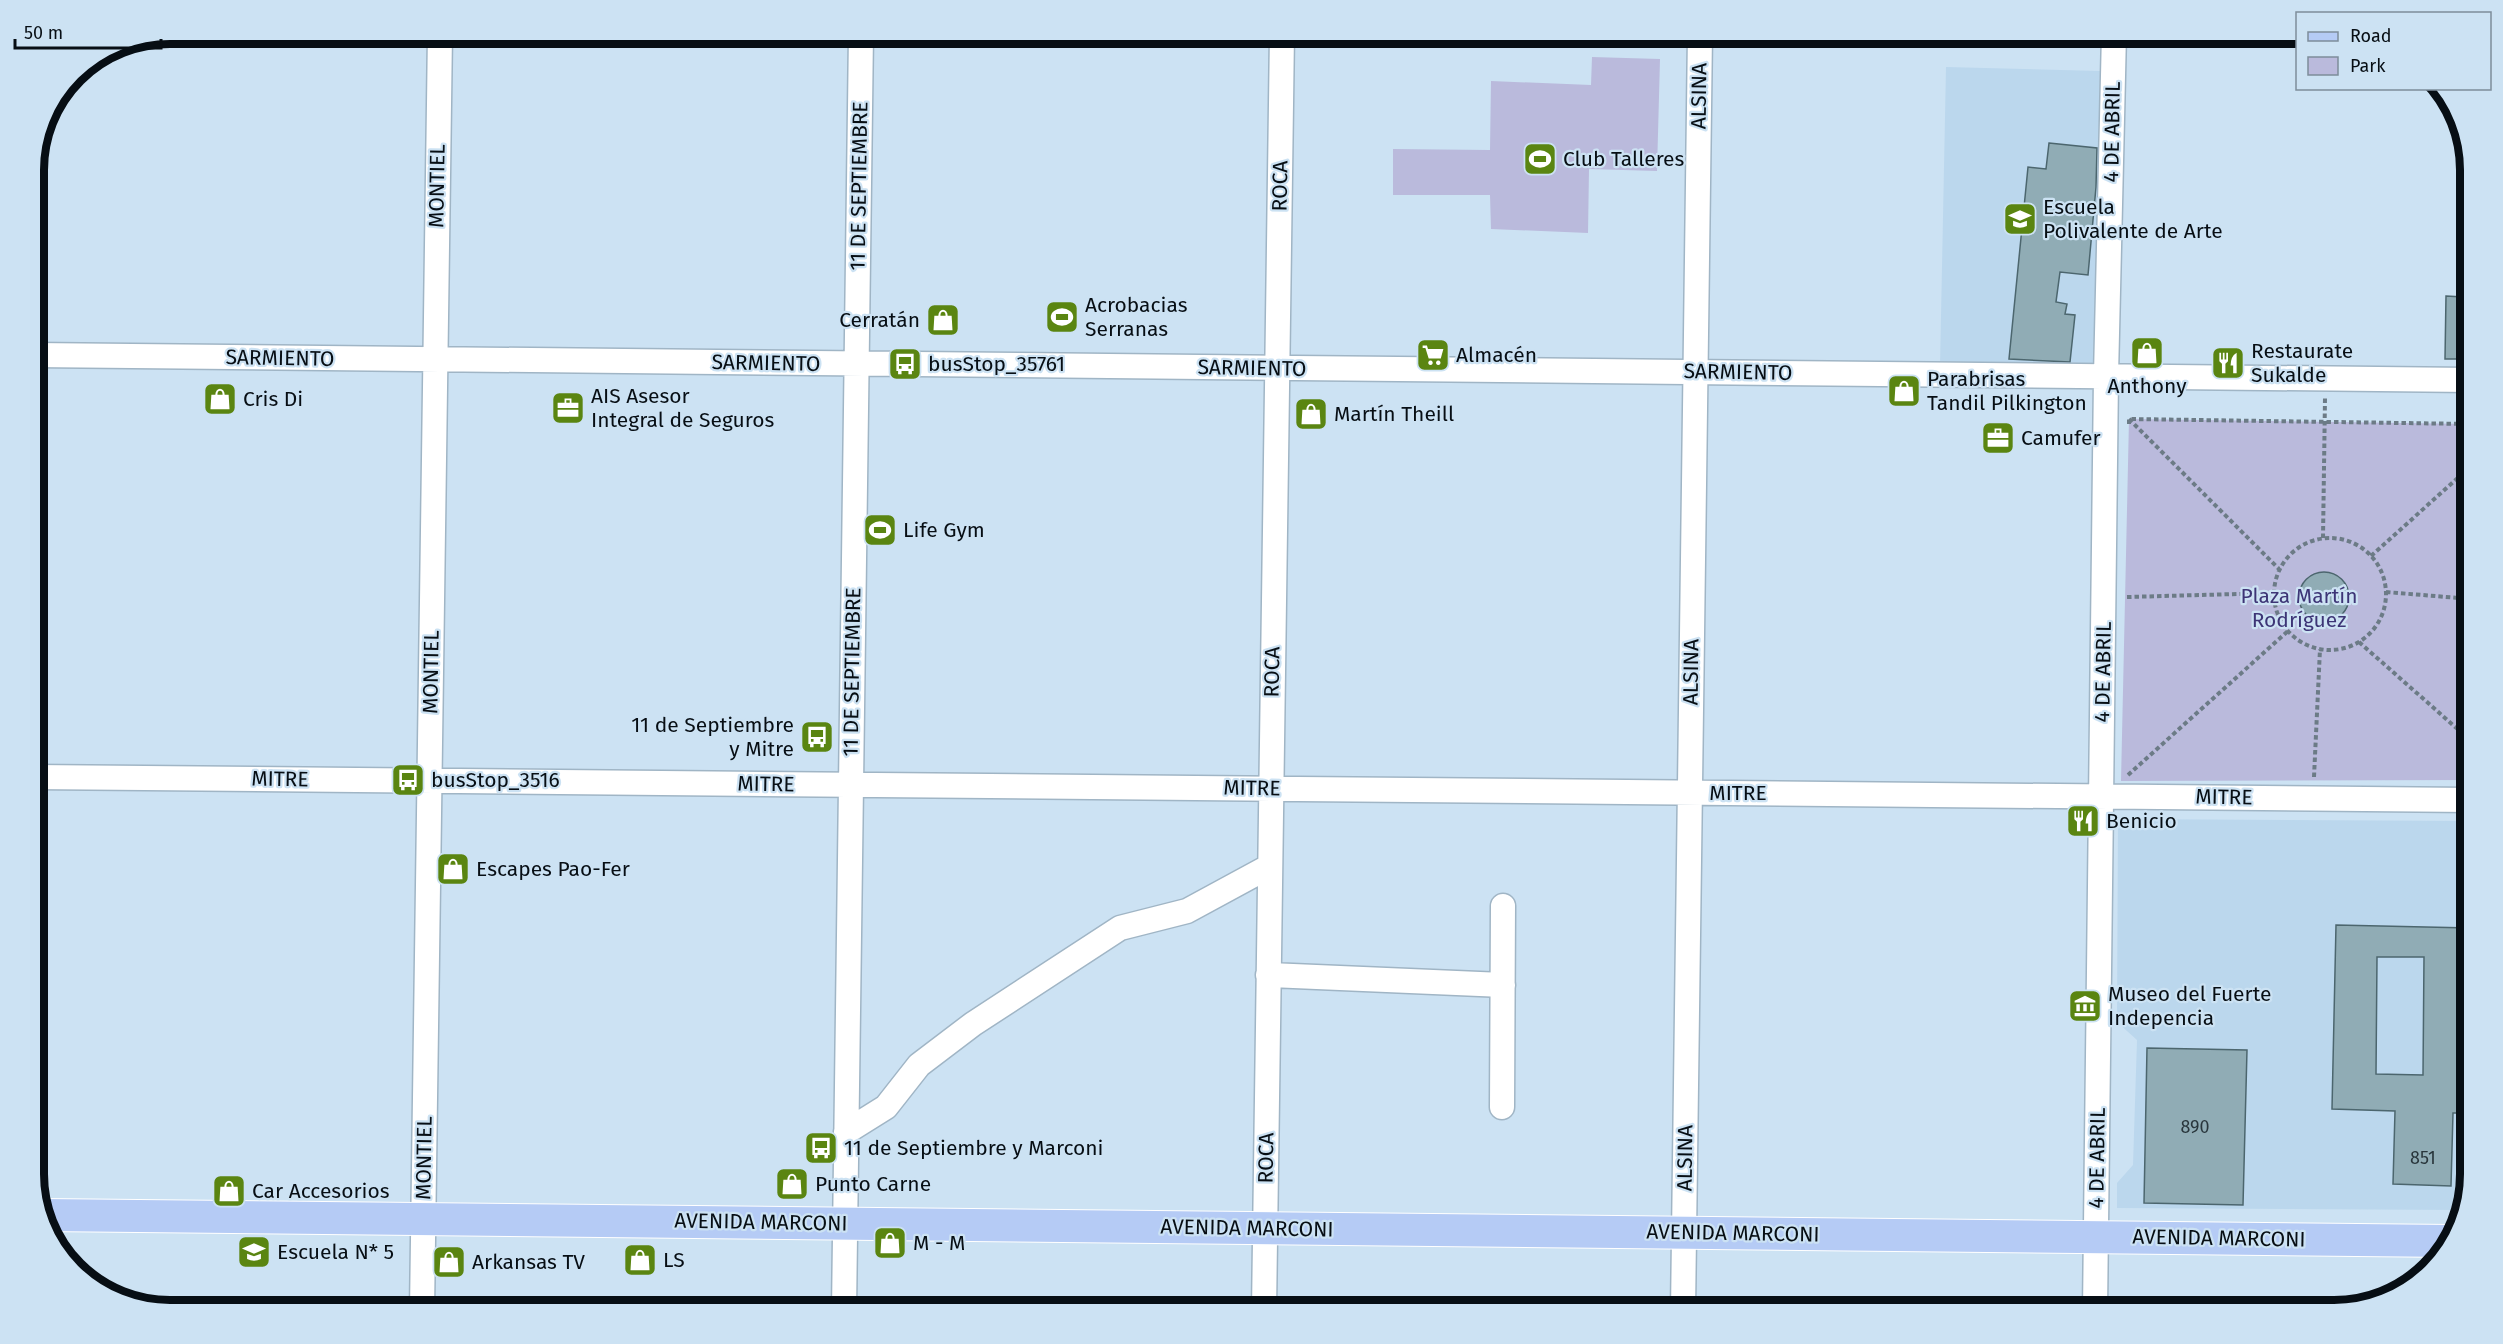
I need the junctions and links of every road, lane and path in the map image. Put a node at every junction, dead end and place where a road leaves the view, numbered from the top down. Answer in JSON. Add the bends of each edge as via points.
{"nodes":[{"id":1,"x":440,"y":44,"type":"edge"},
{"id":2,"x":861,"y":44,"type":"edge"},
{"id":3,"x":1282,"y":44,"type":"edge"},
{"id":4,"x":1700,"y":44,"type":"edge"},
{"id":5,"x":2114,"y":44,"type":"edge"},
{"id":6,"x":44,"y":356,"type":"edge"},
{"id":7,"x":435,"y":359,"type":"junction"},
{"id":8,"x":856,"y":364,"type":"junction"},
{"id":9,"x":1276,"y":368,"type":"junction"},
{"id":10,"x":1695,"y":372,"type":"junction"},
{"id":11,"x":2106,"y":376,"type":"junction"},
{"id":12,"x":2325,"y":378,"type":"junction"},
{"id":13,"x":2459,"y":380,"type":"edge"},
{"id":14,"x":2124,"y":410,"type":"dead end"},
{"id":15,"x":2129,"y":419,"type":"junction"},
{"id":16,"x":2324,"y":422,"type":"junction"},
{"id":17,"x":2459,"y":424,"type":"edge"},
{"id":18,"x":2129,"y":430,"type":"dead end"},
{"id":19,"x":2459,"y":477,"type":"edge"},
{"id":20,"x":2323,"y":538,"type":"junction"},
{"id":21,"x":2371,"y":556,"type":"junction"},
{"id":22,"x":2279,"y":569,"type":"junction"},
{"id":23,"x":2127,"y":585,"type":"dead end"},
{"id":24,"x":2386,"y":592,"type":"junction"},
{"id":25,"x":2274,"y":593,"type":"junction"},
{"id":26,"x":2127,"y":597,"type":"junction"},
{"id":27,"x":2459,"y":598,"type":"edge"},
{"id":28,"x":2126,"y":609,"type":"dead end"},
{"id":29,"x":2288,"y":631,"type":"junction"},
{"id":30,"x":2360,"y":642,"type":"junction"},
{"id":31,"x":2320,"y":649,"type":"junction"},
{"id":32,"x":2460,"y":731,"type":"edge"},
{"id":33,"x":44,"y":777,"type":"edge"},
{"id":34,"x":429,"y":781,"type":"junction"},
{"id":35,"x":2133,"y":781,"type":"dead end"},
{"id":36,"x":2314,"y":781,"type":"dead end"},
{"id":37,"x":851,"y":785,"type":"junction"},
{"id":38,"x":1271,"y":788,"type":"junction"},
{"id":39,"x":1690,"y":792,"type":"junction"},
{"id":40,"x":2101,"y":796,"type":"junction"},
{"id":41,"x":2460,"y":800,"type":"edge"},
{"id":42,"x":1270,"y":866,"type":"junction"},
{"id":43,"x":1503,"y":906,"type":"dead end"},
{"id":44,"x":1268,"y":975,"type":"junction"},
{"id":45,"x":1503,"y":985,"type":"junction"},
{"id":46,"x":1502,"y":1107,"type":"dead end"},
{"id":47,"x":846,"y":1132,"type":"junction"},
{"id":48,"x":50,"y":1215,"type":"edge"},
{"id":49,"x":424,"y":1219,"type":"junction"},
{"id":50,"x":845,"y":1223,"type":"junction"},
{"id":51,"x":1265,"y":1228,"type":"junction"},
{"id":52,"x":1684,"y":1232,"type":"junction"},
{"id":53,"x":2096,"y":1237,"type":"junction"},
{"id":54,"x":2441,"y":1241,"type":"edge"},
{"id":55,"x":422,"y":1300,"type":"edge"},
{"id":56,"x":844,"y":1300,"type":"edge"},
{"id":57,"x":1264,"y":1300,"type":"edge"},
{"id":58,"x":1683,"y":1300,"type":"edge"},
{"id":59,"x":2095,"y":1300,"type":"edge"}],
"edges":[{"from":1,"to":7,"type":"street","name":"MONTIEL"},
{"from":2,"to":8,"type":"street","name":"11 DE SEPTIEMBRE"},
{"from":3,"to":9,"type":"street","name":"ROCA"},
{"from":4,"to":10,"type":"street","name":"ALSINA"},
{"from":5,"to":11,"type":"street","name":"4 DE ABRIL"},
{"from":6,"to":7,"type":"street","name":"SARMIENTO"},
{"from":7,"to":8,"type":"street","name":"SARMIENTO"},
{"from":7,"to":34,"type":"street","name":"MONTIEL"},
{"from":8,"to":9,"type":"street","name":"SARMIENTO"},
{"from":8,"to":37,"type":"street","name":"11 DE SEPTIEMBRE"},
{"from":9,"to":10,"type":"street","name":"SARMIENTO"},
{"from":9,"to":38,"type":"street","name":"ROCA"},
{"from":10,"to":11,"type":"street","name":"SARMIENTO"},
{"from":10,"to":39,"type":"street","name":"ALSINA"},
{"from":11,"to":12,"type":"street","name":"SARMIENTO"},
{"from":11,"to":40,"type":"street","name":"4 DE ABRIL"},
{"from":12,"to":13,"type":"street","name":"SARMIENTO"},
{"from":12,"to":16,"type":"path"},
{"from":14,"to":15,"type":"path"},
{"from":15,"to":16,"type":"path"},
{"from":15,"to":18,"type":"path"},
{"from":15,"to":22,"type":"path"},
{"from":16,"to":17,"type":"path"},
{"from":16,"to":20,"type":"path"},
{"from":19,"to":21,"type":"path"},
{"from":20,"to":21,"type":"path","via":[[2341,539]]},
{"from":20,"to":22,"type":"path","via":[[2290,554]]},
{"from":21,"to":24,"type":"path","via":[[2379,567]]},
{"from":22,"to":25,"type":"path"},
{"from":23,"to":26,"type":"path"},
{"from":24,"to":27,"type":"path"},
{"from":24,"to":30,"type":"path","via":[[2379,620]]},
{"from":25,"to":26,"type":"path"},
{"from":25,"to":29,"type":"path","via":[[2278,614]]},
{"from":26,"to":28,"type":"path"},
{"from":29,"to":31,"type":"path","via":[[2302,643]]},
{"from":29,"to":35,"type":"path","via":[[2121,781]]},
{"from":30,"to":31,"type":"path","via":[[2347,648]]},
{"from":30,"to":32,"type":"path"},
{"from":31,"to":36,"type":"path"},
{"from":33,"to":34,"type":"street","name":"MITRE"},
{"from":34,"to":37,"type":"street","name":"MITRE"},
{"from":34,"to":49,"type":"street","name":"MONTIEL"},
{"from":37,"to":38,"type":"street","name":"MITRE"},
{"from":37,"to":47,"type":"street","name":"11 DE SEPTIEMBRE"},
{"from":38,"to":39,"type":"street","name":"MITRE"},
{"from":38,"to":42,"type":"street","name":"ROCA"},
{"from":39,"to":40,"type":"street","name":"MITRE"},
{"from":39,"to":52,"type":"street","name":"ALSINA"},
{"from":40,"to":41,"type":"street","name":"MITRE"},
{"from":40,"to":53,"type":"street","name":"4 DE ABRIL"},
{"from":42,"to":44,"type":"street","name":"ROCA"},
{"from":42,"to":47,"type":"street","via":[[1187,911],[1120,928],[974,1024],[919,1065],[886,1107]]},
{"from":43,"to":45,"type":"street"},
{"from":44,"to":45,"type":"street"},
{"from":44,"to":51,"type":"street","name":"ROCA"},
{"from":45,"to":46,"type":"street"},
{"from":47,"to":50,"type":"street","name":"11 DE SEPTIEMBRE"},
{"from":48,"to":49,"type":"main road","name":"AVENIDA MARCONI"},
{"from":49,"to":50,"type":"main road","name":"AVENIDA MARCONI"},
{"from":49,"to":55,"type":"street","name":"MONTIEL"},
{"from":50,"to":51,"type":"main road","name":"AVENIDA MARCONI"},
{"from":50,"to":56,"type":"street","name":"11 DE SEPTIEMBRE"},
{"from":51,"to":52,"type":"main road","name":"AVENIDA MARCONI"},
{"from":51,"to":57,"type":"street","name":"ROCA"},
{"from":52,"to":53,"type":"main road","name":"AVENIDA MARCONI"},
{"from":52,"to":58,"type":"street","name":"ALSINA"},
{"from":53,"to":54,"type":"main road","name":"AVENIDA MARCONI"},
{"from":53,"to":59,"type":"street","name":"4 DE ABRIL"}]}
